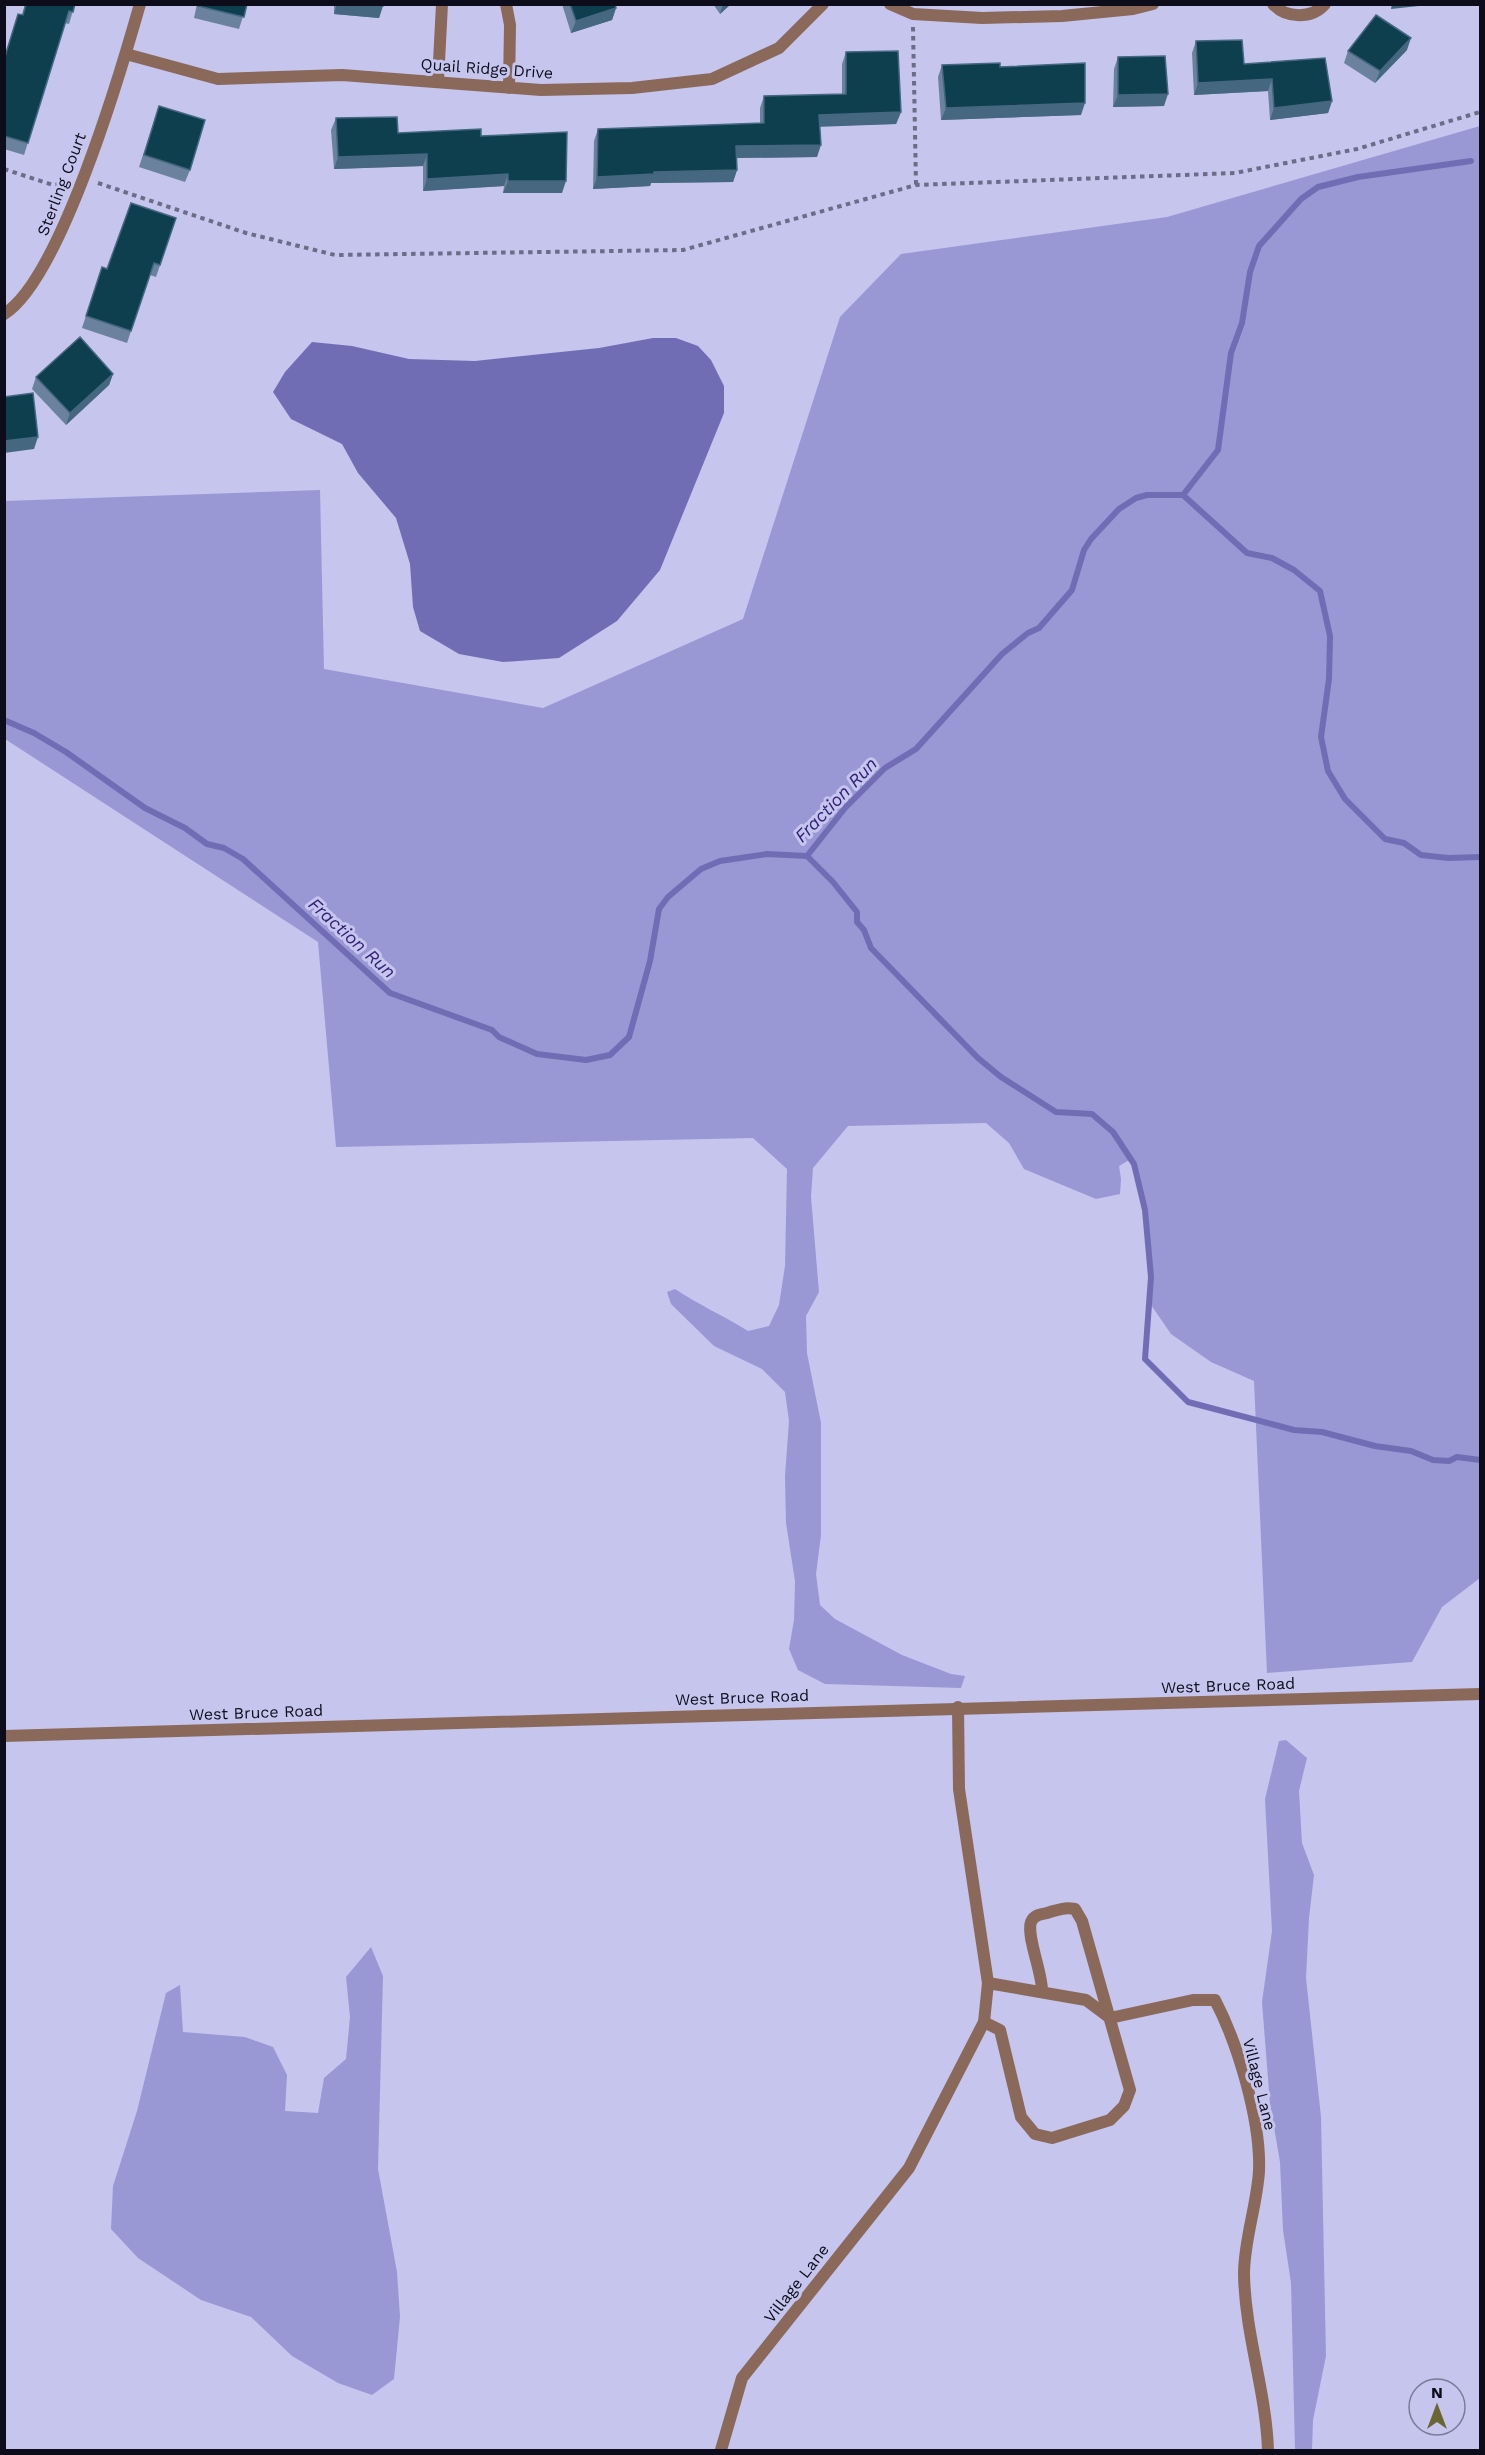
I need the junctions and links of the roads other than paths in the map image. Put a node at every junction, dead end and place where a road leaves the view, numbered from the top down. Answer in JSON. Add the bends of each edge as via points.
{"nodes":[{"id":1,"x":140,"y":4,"type":"edge"},
{"id":2,"x":442,"y":4,"type":"edge"},
{"id":3,"x":506,"y":4,"type":"edge"},
{"id":4,"x":823,"y":4,"type":"edge"},
{"id":5,"x":890,"y":4,"type":"edge"},
{"id":6,"x":1153,"y":4,"type":"edge"},
{"id":7,"x":1273,"y":4,"type":"edge"},
{"id":8,"x":1325,"y":4,"type":"edge"},
{"id":9,"x":126,"y":54,"type":"junction"},
{"id":10,"x":438,"y":81,"type":"junction"},
{"id":11,"x":509,"y":88,"type":"junction"},
{"id":12,"x":4,"y":314,"type":"edge"},
{"id":13,"x":1480,"y":1694,"type":"edge"},
{"id":14,"x":958,"y":1707,"type":"junction"},
{"id":15,"x":4,"y":1736,"type":"edge"},
{"id":16,"x":988,"y":1983,"type":"junction"},
{"id":17,"x":1042,"y":1992,"type":"junction"},
{"id":18,"x":1110,"y":2018,"type":"junction"},
{"id":19,"x":984,"y":2022,"type":"junction"},
{"id":20,"x":721,"y":2451,"type":"edge"},
{"id":21,"x":1268,"y":2451,"type":"edge"}],
"edges":[{"from":1,"to":9,"type":"street","name":"Sterling Court"},
{"from":2,"to":10,"type":"street"},
{"from":3,"to":11,"type":"street","via":[[510,25]]},
{"from":4,"to":11,"type":"street","name":"Quail Ridge Drive","via":[[779,48],[712,79],[632,88]]},
{"from":5,"to":6,"type":"street","via":[[913,14],[982,18],[1051,16]]},
{"from":7,"to":8,"type":"street","via":[[1279,11],[1297,16],[1320,10]]},
{"from":9,"to":10,"type":"street","name":"Quail Ridge Drive","via":[[218,79],[342,75]]},
{"from":9,"to":12,"type":"street","name":"Sterling Court","via":[[82,181],[51,254],[16,307]]},
{"from":10,"to":11,"type":"street","name":"Quail Ridge Drive"},
{"from":13,"to":14,"type":"street","name":"West Bruce Road"},
{"from":14,"to":15,"type":"street","name":"West Bruce Road"},
{"from":14,"to":16,"type":"street","name":"Village Lane","via":[[959,1789]]},
{"from":16,"to":17,"type":"street"},
{"from":16,"to":19,"type":"street","name":"Village Lane"},
{"from":17,"to":18,"type":"street","via":[[1086,2000]]},
{"from":17,"to":18,"type":"street","via":[[1031,1922],[1036,1916],[1066,1907],[1074,1909],[1082,1921]]},
{"from":18,"to":19,"type":"street","via":[[1130,2090],[1124,2106],[1110,2120],[1052,2138],[1035,2134],[1020,2116],[1000,2030]]},
{"from":18,"to":21,"type":"street","name":"Village Lane","via":[[1193,2000],[1215,2000],[1228,2024],[1257,2128],[1259,2172],[1244,2272],[1247,2315],[1267,2418]]},
{"from":19,"to":20,"type":"street","name":"Village Lane","via":[[909,2168],[742,2378]]}]}
